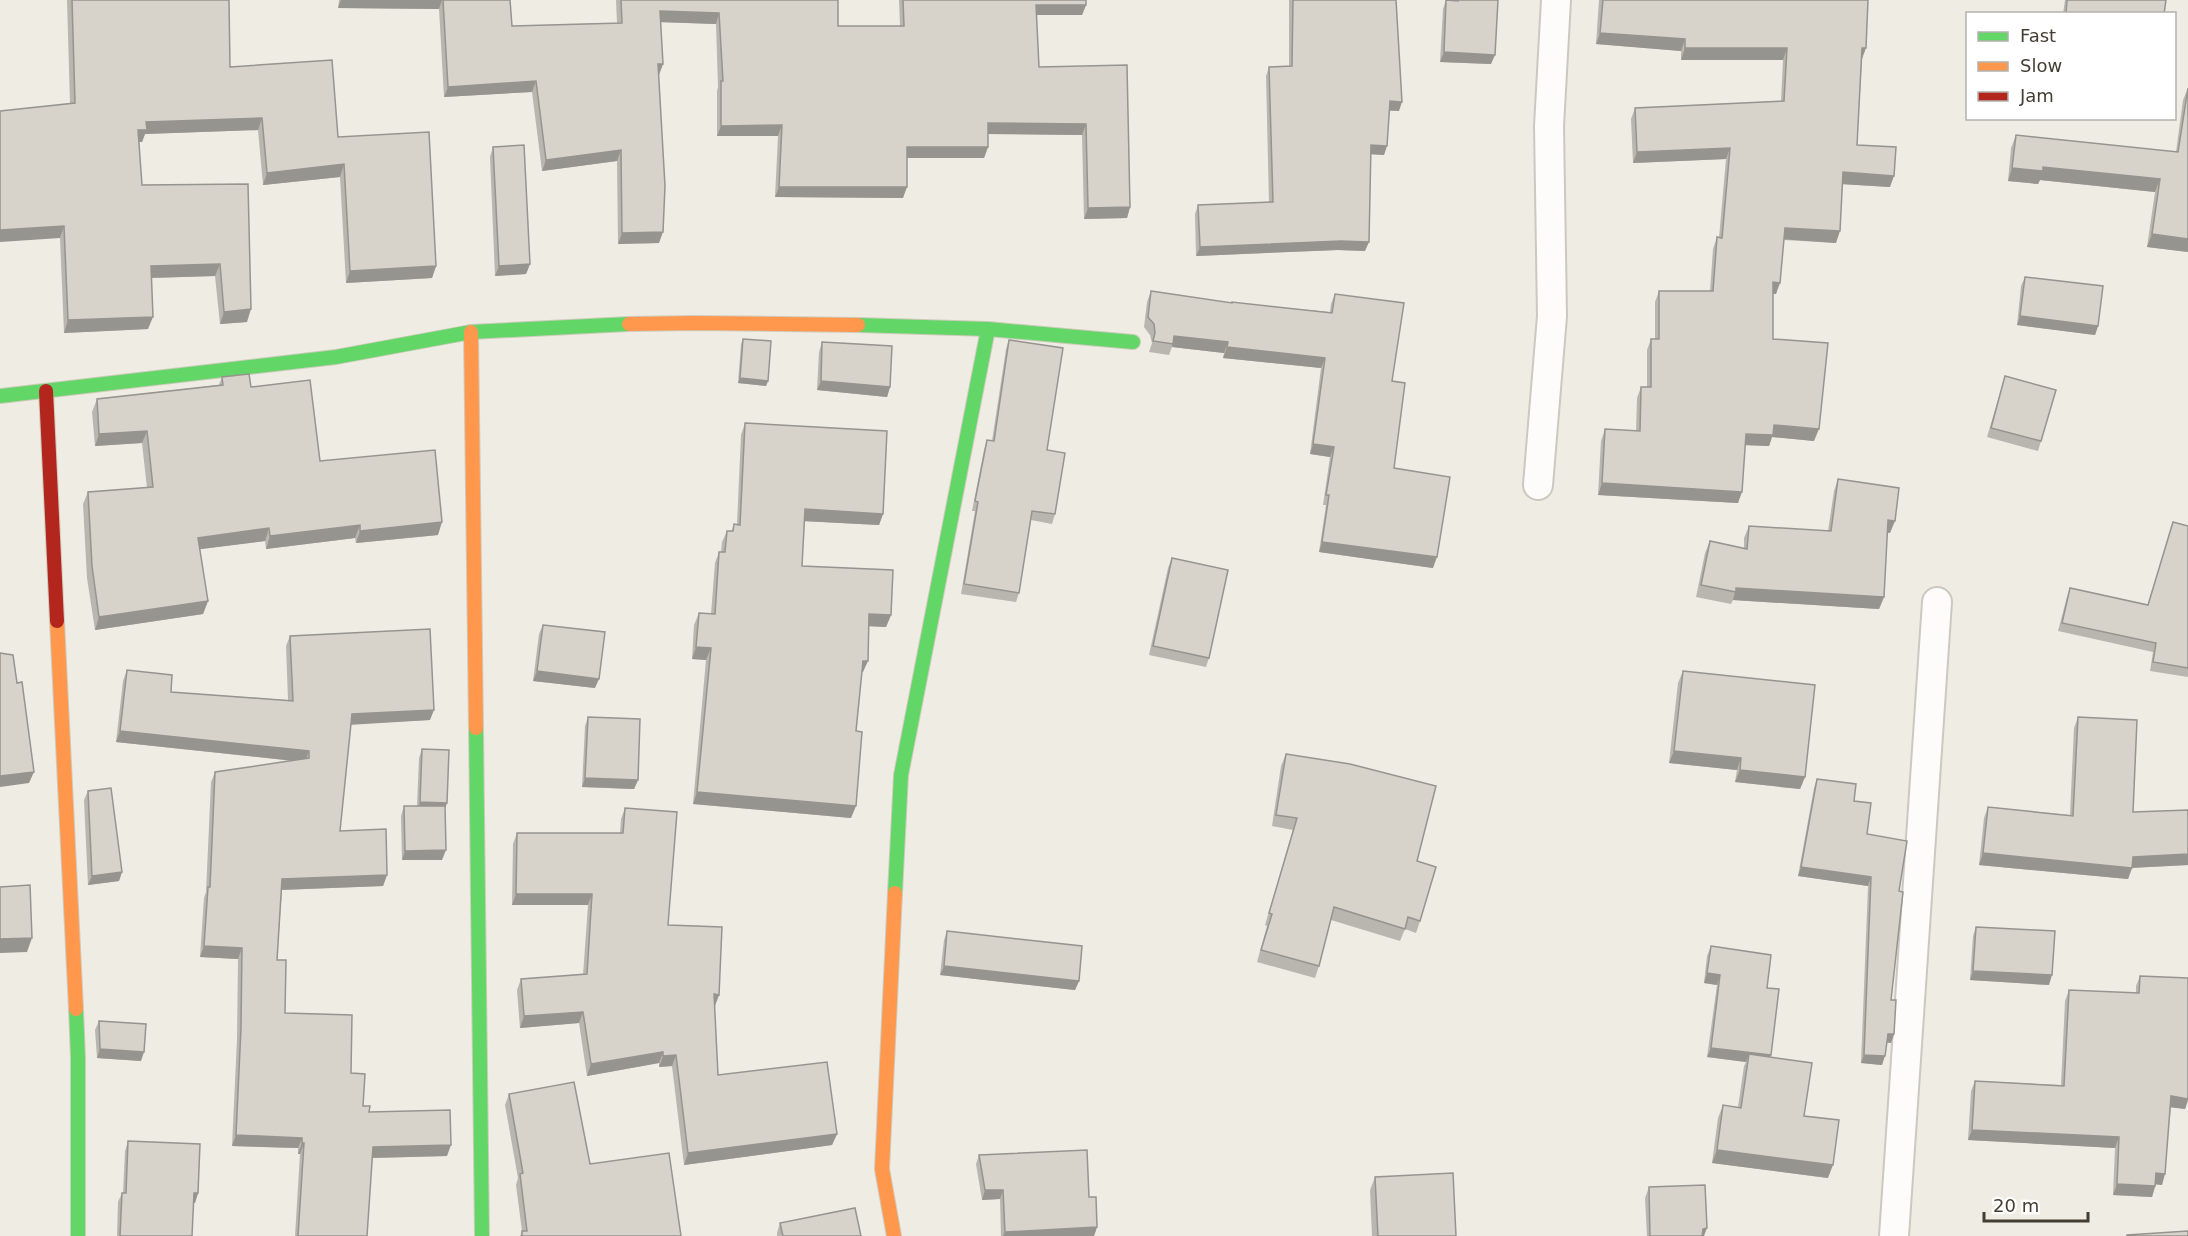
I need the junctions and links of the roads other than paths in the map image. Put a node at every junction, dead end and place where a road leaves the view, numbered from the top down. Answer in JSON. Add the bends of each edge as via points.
{"nodes":[{"id":1,"x":1556,"y":0,"type":"edge"},
{"id":2,"x":988,"y":329,"type":"junction"},
{"id":3,"x":471,"y":332,"type":"junction"},
{"id":4,"x":1133,"y":342,"type":"dead end"},
{"id":5,"x":46,"y":391,"type":"junction"},
{"id":6,"x":0,"y":396,"type":"edge"},
{"id":7,"x":1538,"y":485,"type":"dead end"},
{"id":8,"x":1937,"y":602,"type":"dead end"},
{"id":9,"x":78,"y":1236,"type":"edge"},
{"id":10,"x":482,"y":1236,"type":"edge"},
{"id":11,"x":894,"y":1236,"type":"edge"},
{"id":12,"x":1894,"y":1236,"type":"edge"}],
"edges":[{"from":1,"to":7,"type":"street","via":[[1549,126],[1552,316]]},
{"from":2,"to":3,"type":"street","via":[[694,323],[585,324]]},
{"from":2,"to":4,"type":"street"},
{"from":2,"to":11,"type":"street","via":[[901,775],[882,1169]]},
{"from":3,"to":5,"type":"street","via":[[336,357]]},
{"from":3,"to":10,"type":"street"},
{"from":5,"to":6,"type":"street"},
{"from":5,"to":9,"type":"street","via":[[78,1058]]},
{"from":8,"to":12,"type":"street"}]}
